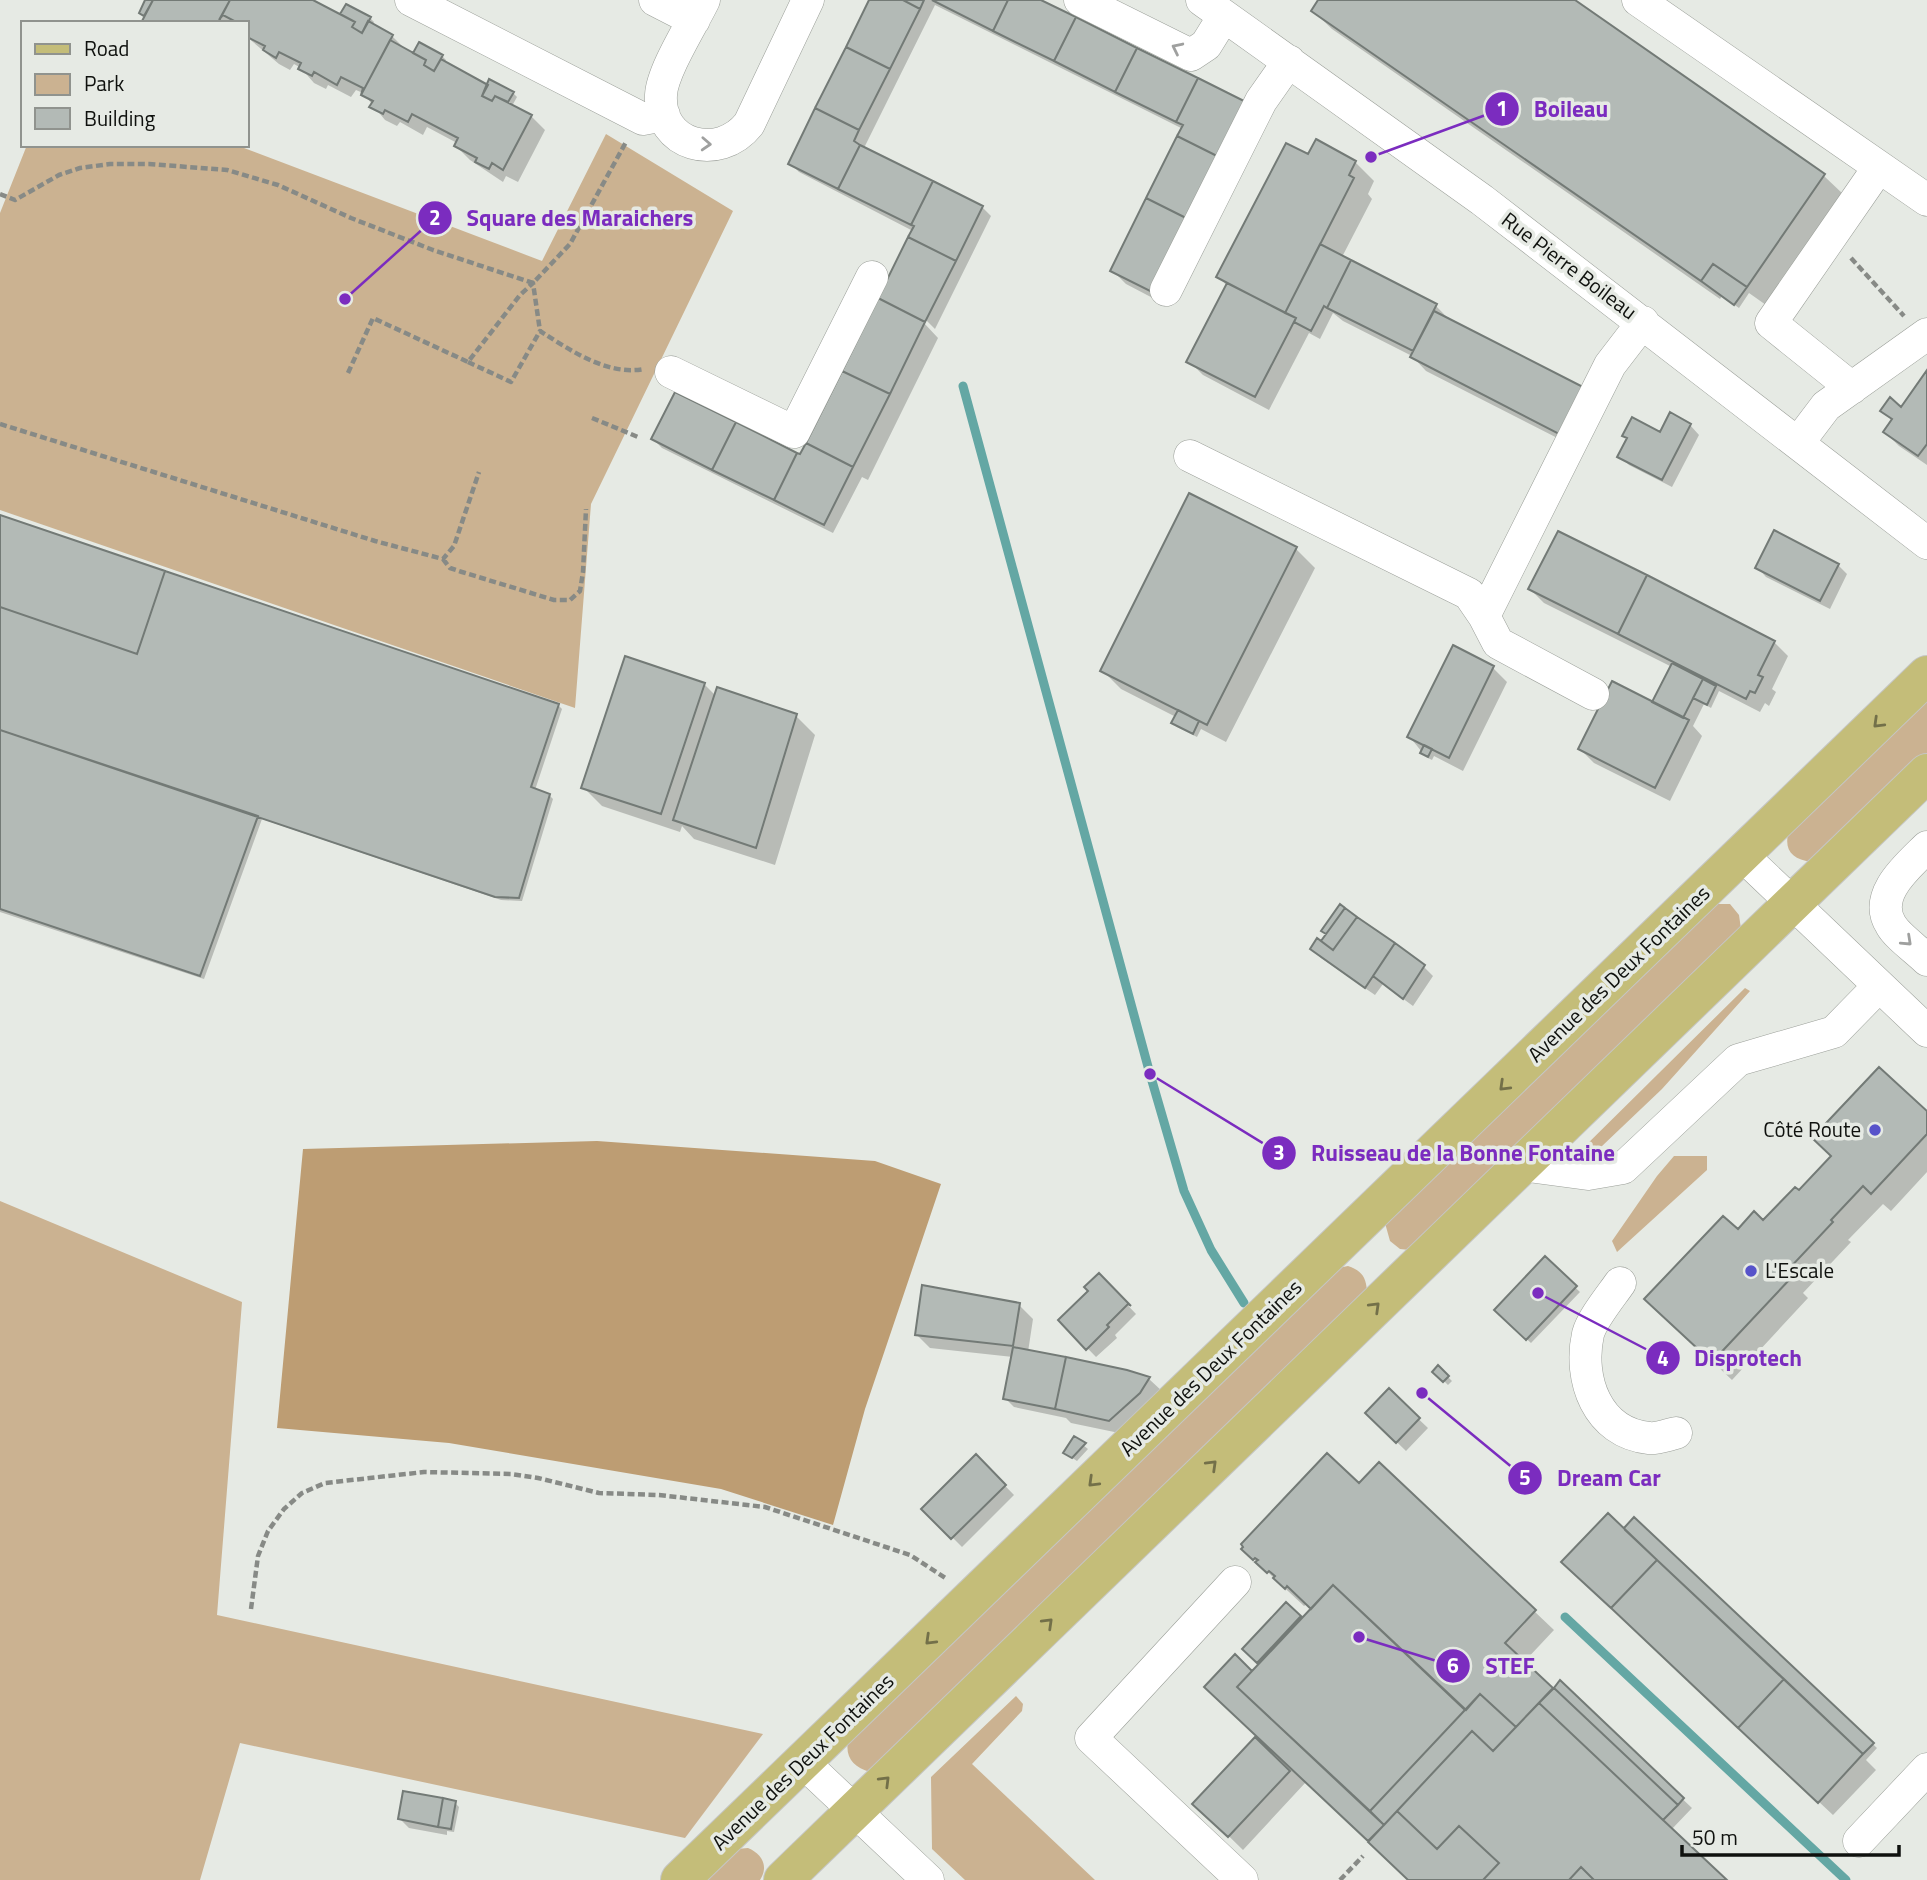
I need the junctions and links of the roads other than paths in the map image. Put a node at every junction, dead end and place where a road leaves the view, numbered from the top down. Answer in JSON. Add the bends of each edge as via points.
{"nodes":[{"id":1,"x":411,"y":0,"type":"edge"},
{"id":2,"x":655,"y":0,"type":"edge"},
{"id":3,"x":808,"y":0,"type":"edge"},
{"id":4,"x":1080,"y":0,"type":"edge"},
{"id":5,"x":1639,"y":0,"type":"edge"},
{"id":6,"x":1213,"y":8,"type":"edge"},
{"id":7,"x":699,"y":10,"type":"edge"},
{"id":8,"x":1289,"y":61,"type":"junction"},
{"id":9,"x":664,"y":116,"type":"junction"},
{"id":10,"x":1879,"y":167,"type":"junction"},
{"id":11,"x":1927,"y":200,"type":"edge"},
{"id":12,"x":872,"y":277,"type":"dead end"},
{"id":13,"x":1166,"y":290,"type":"dead end"},
{"id":14,"x":1643,"y":323,"type":"junction"},
{"id":15,"x":1924,"y":336,"type":"edge"},
{"id":16,"x":671,"y":372,"type":"dead end"},
{"id":17,"x":1852,"y":388,"type":"junction"},
{"id":18,"x":1798,"y":443,"type":"junction"},
{"id":19,"x":1190,"y":456,"type":"dead end"},
{"id":20,"x":1927,"y":543,"type":"edge"},
{"id":21,"x":1484,"y":616,"type":"junction"},
{"id":22,"x":1927,"y":675,"type":"edge"},
{"id":23,"x":1593,"y":694,"type":"dead end"},
{"id":24,"x":1927,"y":773,"type":"edge"},
{"id":25,"x":1927,"y":847,"type":"edge"},
{"id":26,"x":1742,"y":855,"type":"junction"},
{"id":27,"x":1792,"y":904,"type":"junction"},
{"id":28,"x":1927,"y":960,"type":"edge"},
{"id":29,"x":1879,"y":985,"type":"junction"},
{"id":30,"x":1927,"y":1031,"type":"edge"},
{"id":31,"x":1522,"y":1165,"type":"junction"},
{"id":32,"x":1620,"y":1283,"type":"dead end"},
{"id":33,"x":1676,"y":1433,"type":"dead end"},
{"id":34,"x":1235,"y":1582,"type":"dead end"},
{"id":35,"x":804,"y":1763,"type":"junction"},
{"id":36,"x":1927,"y":1769,"type":"edge"},
{"id":37,"x":855,"y":1811,"type":"junction"},
{"id":38,"x":1859,"y":1841,"type":"dead end"},
{"id":39,"x":793,"y":1877,"type":"edge"},
{"id":40,"x":680,"y":1880,"type":"edge"},
{"id":41,"x":928,"y":1880,"type":"edge"},
{"id":42,"x":1242,"y":1880,"type":"edge"}],
"edges":[{"from":1,"to":9,"type":"street","via":[[643,119]]},
{"from":2,"to":7,"type":"street"},
{"from":9,"to":3,"type":"street","one_way":true,"via":[[673,131],[689,142],[710,146],[736,137],[749,124]]},
{"from":6,"to":4,"type":"street","one_way":true,"via":[[1206,45],[1191,55]]},
{"from":5,"to":10,"type":"street"},
{"from":6,"to":8,"type":"street","name":"Rue Pierre Boileau"},
{"from":7,"to":9,"type":"street","via":[[662,88]]},
{"from":8,"to":13,"type":"street","via":[[1261,101]]},
{"from":8,"to":14,"type":"street","name":"Rue Pierre Boileau"},
{"from":10,"to":11,"type":"street"},
{"from":10,"to":17,"type":"street","via":[[1771,323]]},
{"from":12,"to":16,"type":"street","via":[[794,432]]},
{"from":14,"to":18,"type":"street","name":"Rue Pierre Boileau"},
{"from":14,"to":21,"type":"street","via":[[1610,365]]},
{"from":15,"to":17,"type":"street"},
{"from":17,"to":18,"type":"street","via":[[1826,406]]},
{"from":18,"to":20,"type":"street","name":"Rue Pierre Boileau"},
{"from":19,"to":21,"type":"street","via":[[1469,594]]},
{"from":21,"to":23,"type":"street","via":[[1499,643]]},
{"from":22,"to":26,"type":"main road","name":"Avenue des Deux Fontaines","one_way":true},
{"from":24,"to":27,"type":"main road"},
{"from":25,"to":28,"type":"street","one_way":true,"via":[[1896,876],[1885,902],[1890,925]]},
{"from":26,"to":27,"type":"street"},
{"from":26,"to":35,"type":"main road","name":"Avenue des Deux Fontaines","one_way":true},
{"from":27,"to":29,"type":"street"},
{"from":27,"to":31,"type":"main road"},
{"from":29,"to":30,"type":"street"},
{"from":29,"to":31,"type":"street","via":[[1834,1032],[1738,1060],[1623,1168],[1588,1174]]},
{"from":37,"to":31,"type":"main road","one_way":true},
{"from":32,"to":33,"type":"street","via":[[1589,1331],[1585,1360],[1589,1390],[1604,1415],[1626,1432],[1650,1438]]},
{"from":34,"to":42,"type":"street","via":[[1091,1738]]},
{"from":35,"to":37,"type":"street"},
{"from":35,"to":40,"type":"main road","name":"Avenue des Deux Fontaines"},
{"from":36,"to":38,"type":"street"},
{"from":37,"to":39,"type":"main road"},
{"from":37,"to":41,"type":"street"}]}
